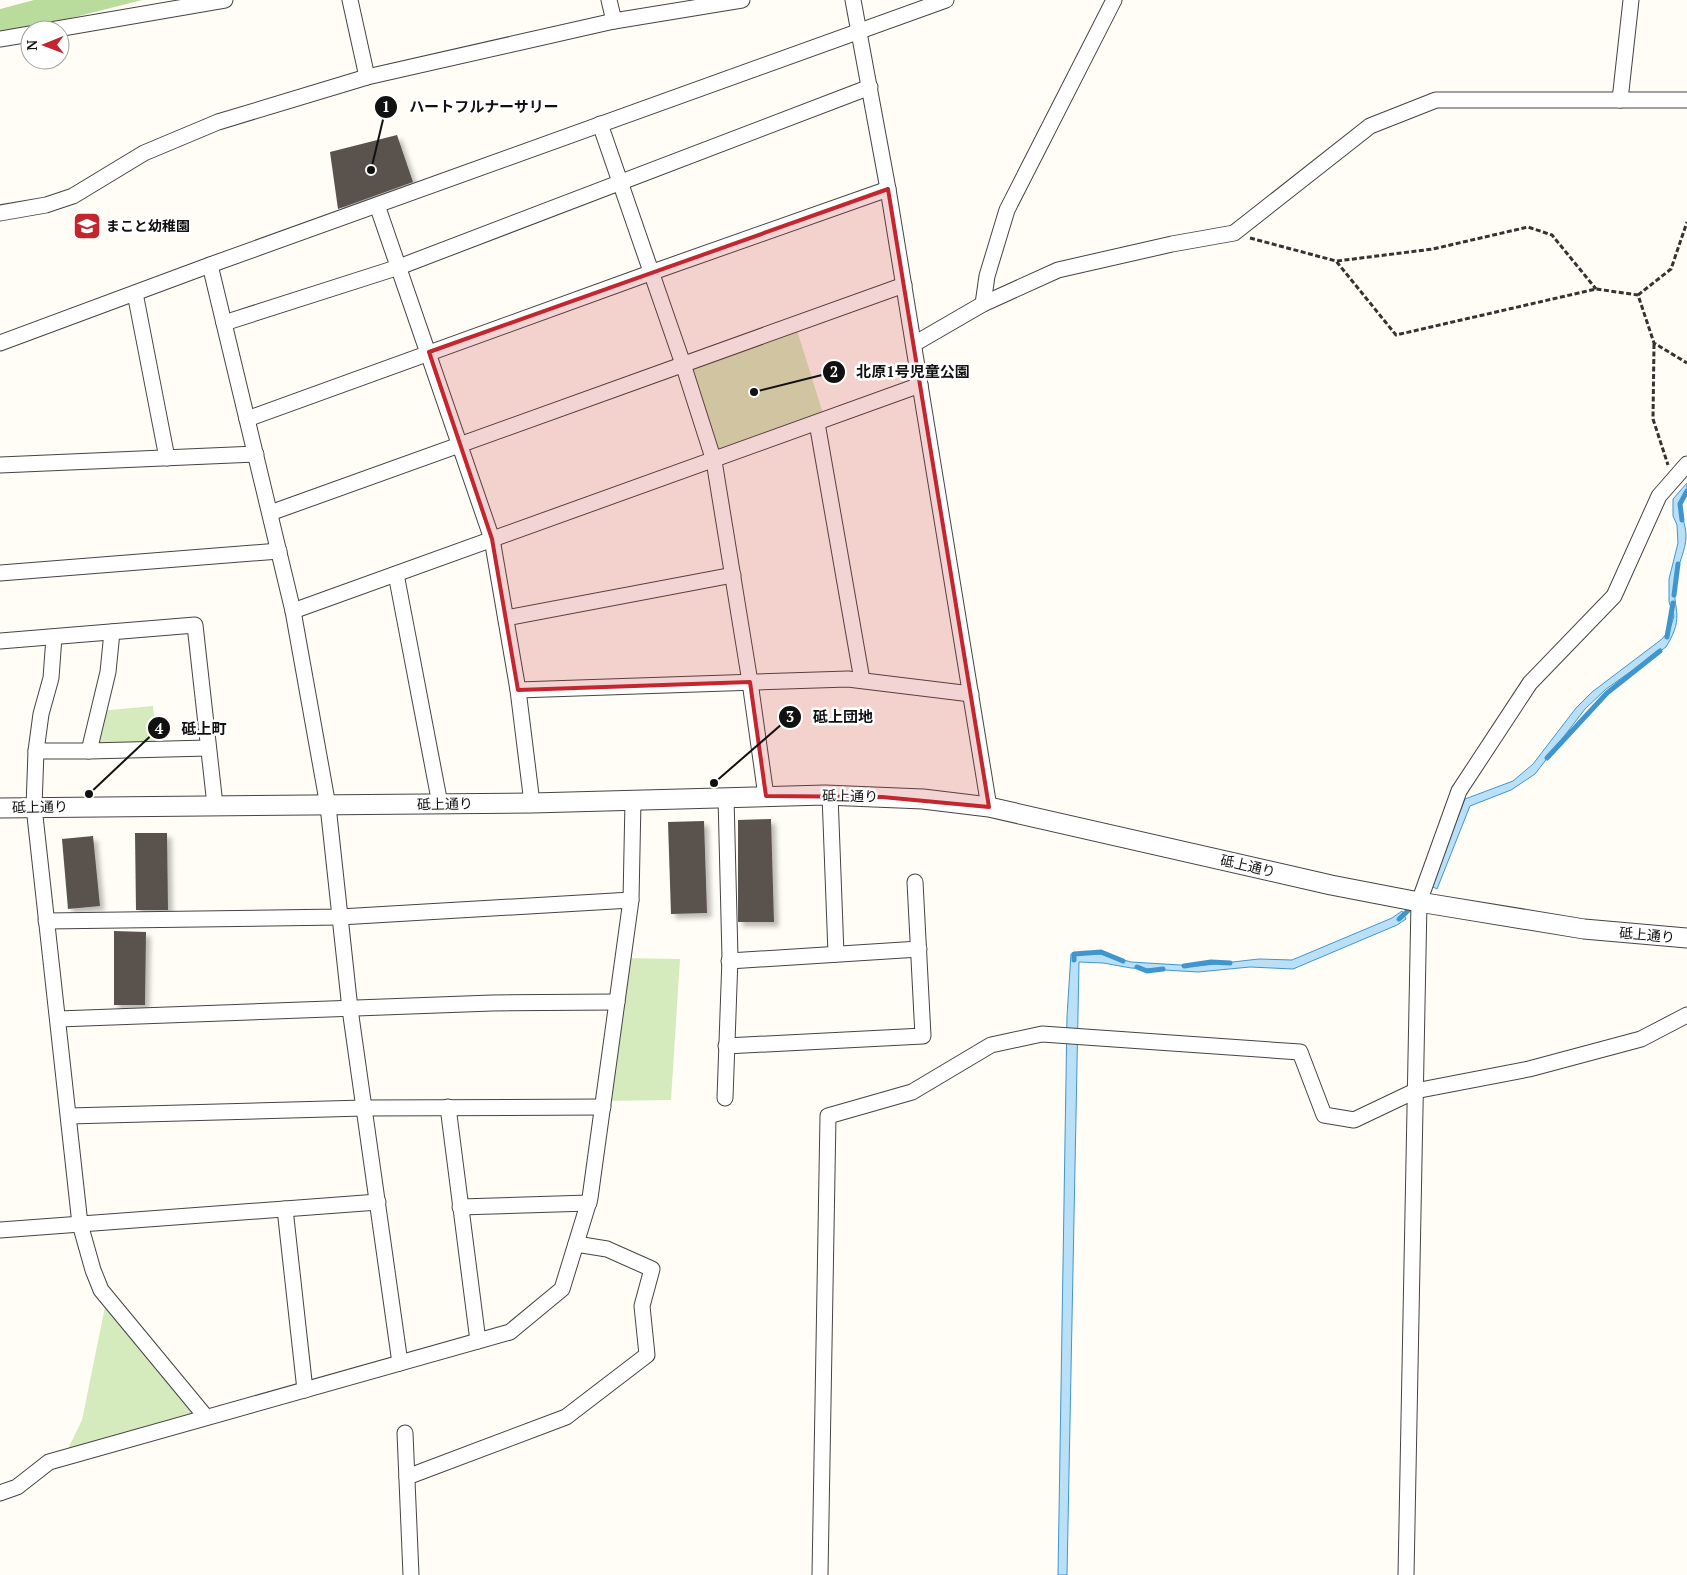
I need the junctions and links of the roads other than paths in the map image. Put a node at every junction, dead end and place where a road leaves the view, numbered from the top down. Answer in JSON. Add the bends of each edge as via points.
{"nodes":[{"id":1,"x":225,"y":0,"type":"edge"},
{"id":2,"x":350,"y":0,"type":"edge"},
{"id":3,"x":609,"y":0,"type":"edge"},
{"id":4,"x":742,"y":0,"type":"edge"},
{"id":5,"x":853,"y":0,"type":"edge"},
{"id":6,"x":946,"y":0,"type":"edge"},
{"id":7,"x":1114,"y":0,"type":"edge"},
{"id":8,"x":1631,"y":0,"type":"edge"},
{"id":9,"x":614,"y":21,"type":"junction"},
{"id":10,"x":70,"y":27,"type":"edge"},
{"id":11,"x":860,"y":31,"type":"junction"},
{"id":12,"x":20,"y":36,"type":"edge"},
{"id":13,"x":0,"y":39,"type":"edge"},
{"id":14,"x":367,"y":77,"type":"junction"},
{"id":15,"x":870,"y":87,"type":"junction"},
{"id":16,"x":1620,"y":100,"type":"junction"},
{"id":17,"x":1687,"y":100,"type":"edge"},
{"id":18,"x":600,"y":124,"type":"junction"},
{"id":19,"x":620,"y":183,"type":"junction"},
{"id":20,"x":888,"y":189,"type":"junction"},
{"id":21,"x":377,"y":205,"type":"junction"},
{"id":22,"x":0,"y":213,"type":"edge"},
{"id":23,"x":210,"y":265,"type":"junction"},
{"id":24,"x":399,"y":266,"type":"junction"},
{"id":25,"x":650,"y":272,"type":"junction"},
{"id":26,"x":904,"y":285,"type":"junction"},
{"id":27,"x":135,"y":293,"type":"junction"},
{"id":28,"x":983,"y":304,"type":"junction"},
{"id":29,"x":224,"y":323,"type":"junction"},
{"id":30,"x":0,"y":343,"type":"edge"},
{"id":31,"x":914,"y":344,"type":"junction"},
{"id":32,"x":430,"y":352,"type":"junction"},
{"id":33,"x":683,"y":364,"type":"junction"},
{"id":34,"x":920,"y":385,"type":"junction"},
{"id":35,"x":247,"y":419,"type":"junction"},
{"id":36,"x":817,"y":423,"type":"junction"},
{"id":37,"x":461,"y":446,"type":"junction"},
{"id":38,"x":256,"y":454,"type":"junction"},
{"id":39,"x":167,"y":458,"type":"junction"},
{"id":40,"x":714,"y":461,"type":"junction"},
{"id":41,"x":1687,"y":464,"type":"edge"},
{"id":42,"x":0,"y":465,"type":"edge"},
{"id":43,"x":270,"y":513,"type":"junction"},
{"id":44,"x":492,"y":539,"type":"junction"},
{"id":45,"x":279,"y":551,"type":"junction"},
{"id":46,"x":0,"y":573,"type":"edge"},
{"id":47,"x":396,"y":574,"type":"junction"},
{"id":48,"x":733,"y":575,"type":"junction"},
{"id":49,"x":294,"y":611,"type":"junction"},
{"id":50,"x":506,"y":618,"type":"junction"},
{"id":51,"x":112,"y":632,"type":"junction"},
{"id":52,"x":54,"y":638,"type":"junction"},
{"id":53,"x":0,"y":641,"type":"edge"},
{"id":54,"x":862,"y":680,"type":"junction"},
{"id":55,"x":750,"y":682,"type":"junction"},
{"id":56,"x":518,"y":690,"type":"junction"},
{"id":57,"x":970,"y":694,"type":"junction"},
{"id":58,"x":208,"y":748,"type":"junction"},
{"id":59,"x":36,"y":751,"type":"junction"},
{"id":60,"x":90,"y":751,"type":"junction"},
{"id":61,"x":766,"y":796,"type":"junction"},
{"id":62,"x":830,"y":796,"type":"junction"},
{"id":63,"x":726,"y":798,"type":"junction"},
{"id":64,"x":633,"y":800,"type":"junction"},
{"id":65,"x":532,"y":803,"type":"junction"},
{"id":66,"x":440,"y":804,"type":"junction"},
{"id":67,"x":215,"y":805,"type":"junction"},
{"id":68,"x":328,"y":806,"type":"junction"},
{"id":69,"x":34,"y":807,"type":"junction"},
{"id":70,"x":989,"y":807,"type":"junction"},
{"id":71,"x":0,"y":808,"type":"edge"},
{"id":72,"x":915,"y":882,"type":"dead end"},
{"id":73,"x":631,"y":900,"type":"junction"},
{"id":74,"x":1419,"y":902,"type":"junction"},
{"id":75,"x":340,"y":917,"type":"junction"},
{"id":76,"x":46,"y":921,"type":"junction"},
{"id":77,"x":1687,"y":938,"type":"edge"},
{"id":78,"x":919,"y":949,"type":"junction"},
{"id":79,"x":836,"y":954,"type":"junction"},
{"id":80,"x":729,"y":961,"type":"junction"},
{"id":81,"x":617,"y":1002,"type":"junction"},
{"id":82,"x":350,"y":1009,"type":"junction"},
{"id":83,"x":1687,"y":1015,"type":"edge"},
{"id":84,"x":58,"y":1019,"type":"junction"},
{"id":85,"x":726,"y":1046,"type":"junction"},
{"id":86,"x":1415,"y":1091,"type":"junction"},
{"id":87,"x":724,"y":1098,"type":"dead end"},
{"id":88,"x":448,"y":1107,"type":"junction"},
{"id":89,"x":603,"y":1107,"type":"junction"},
{"id":90,"x":364,"y":1108,"type":"junction"},
{"id":91,"x":68,"y":1116,"type":"junction"},
{"id":92,"x":378,"y":1202,"type":"junction"},
{"id":93,"x":589,"y":1203,"type":"junction"},
{"id":94,"x":460,"y":1207,"type":"junction"},
{"id":95,"x":285,"y":1209,"type":"junction"},
{"id":96,"x":80,"y":1224,"type":"junction"},
{"id":97,"x":0,"y":1230,"type":"edge"},
{"id":98,"x":576,"y":1244,"type":"junction"},
{"id":99,"x":478,"y":1341,"type":"junction"},
{"id":100,"x":400,"y":1363,"type":"junction"},
{"id":101,"x":305,"y":1390,"type":"junction"},
{"id":102,"x":206,"y":1417,"type":"junction"},
{"id":103,"x":405,"y":1433,"type":"dead end"},
{"id":104,"x":407,"y":1477,"type":"junction"},
{"id":105,"x":0,"y":1493,"type":"edge"},
{"id":106,"x":410,"y":1575,"type":"edge"},
{"id":107,"x":820,"y":1575,"type":"edge"},
{"id":108,"x":1406,"y":1575,"type":"edge"}],
"edges":[{"from":1,"to":10,"type":"street"},
{"from":2,"to":14,"type":"street"},
{"from":3,"to":9,"type":"street"},
{"from":4,"to":9,"type":"street"},
{"from":5,"to":11,"type":"street"},
{"from":6,"to":11,"type":"street"},
{"from":7,"to":28,"type":"street","via":[[1007,210],[987,276]]},
{"from":8,"to":16,"type":"street"},
{"from":9,"to":14,"type":"street"},
{"from":11,"to":15,"type":"street"},
{"from":11,"to":18,"type":"street"},
{"from":12,"to":13,"type":"street"},
{"from":14,"to":22,"type":"street","via":[[218,122],[144,153],[73,196],[46,205]]},
{"from":15,"to":19,"type":"street"},
{"from":15,"to":20,"type":"street"},
{"from":16,"to":17,"type":"street"},
{"from":16,"to":28,"type":"street","via":[[1436,100],[1370,126],[1234,233],[1058,270]]},
{"from":18,"to":19,"type":"street"},
{"from":18,"to":21,"type":"street"},
{"from":19,"to":24,"type":"street"},
{"from":19,"to":25,"type":"street"},
{"from":20,"to":25,"type":"street"},
{"from":20,"to":26,"type":"street"},
{"from":21,"to":23,"type":"street"},
{"from":21,"to":24,"type":"street"},
{"from":23,"to":27,"type":"street"},
{"from":23,"to":29,"type":"street"},
{"from":24,"to":29,"type":"street"},
{"from":24,"to":32,"type":"street"},
{"from":25,"to":32,"type":"street"},
{"from":25,"to":33,"type":"street"},
{"from":26,"to":31,"type":"street"},
{"from":26,"to":33,"type":"street"},
{"from":27,"to":30,"type":"street"},
{"from":27,"to":39,"type":"street"},
{"from":28,"to":31,"type":"street"},
{"from":29,"to":35,"type":"street"},
{"from":31,"to":34,"type":"street"},
{"from":32,"to":35,"type":"street"},
{"from":32,"to":37,"type":"street"},
{"from":33,"to":37,"type":"street"},
{"from":33,"to":40,"type":"street"},
{"from":34,"to":36,"type":"street"},
{"from":34,"to":57,"type":"street"},
{"from":35,"to":38,"type":"street"},
{"from":36,"to":40,"type":"street"},
{"from":36,"to":54,"type":"street"},
{"from":37,"to":43,"type":"street"},
{"from":37,"to":44,"type":"street"},
{"from":38,"to":39,"type":"street"},
{"from":38,"to":43,"type":"street"},
{"from":39,"to":42,"type":"street"},
{"from":40,"to":44,"type":"street"},
{"from":40,"to":48,"type":"street"},
{"from":41,"to":74,"type":"street","via":[[1659,496],[1614,596],[1530,683],[1459,790]]},
{"from":43,"to":45,"type":"street"},
{"from":44,"to":47,"type":"street"},
{"from":44,"to":50,"type":"street"},
{"from":45,"to":46,"type":"street"},
{"from":45,"to":49,"type":"street"},
{"from":47,"to":49,"type":"street"},
{"from":47,"to":66,"type":"street"},
{"from":48,"to":50,"type":"street"},
{"from":48,"to":55,"type":"street"},
{"from":49,"to":68,"type":"street"},
{"from":50,"to":56,"type":"street"},
{"from":51,"to":52,"type":"street"},
{"from":51,"to":58,"type":"street","via":[[194,625]]},
{"from":51,"to":60,"type":"street","via":[[108,672]]},
{"from":52,"to":53,"type":"street"},
{"from":52,"to":59,"type":"street","via":[[51,678],[41,714]]},
{"from":54,"to":55,"type":"street"},
{"from":54,"to":57,"type":"street"},
{"from":55,"to":56,"type":"street"},
{"from":55,"to":61,"type":"street"},
{"from":56,"to":65,"type":"street"},
{"from":57,"to":70,"type":"street"},
{"from":58,"to":60,"type":"street"},
{"from":58,"to":67,"type":"street"},
{"from":59,"to":60,"type":"street"},
{"from":59,"to":69,"type":"street"},
{"from":61,"to":62,"type":"street","name":"砥上通り"},
{"from":61,"to":63,"type":"street","name":"砥上通り"},
{"from":62,"to":70,"type":"street","name":"砥上通り"},
{"from":62,"to":79,"type":"street"},
{"from":63,"to":64,"type":"street","name":"砥上通り"},
{"from":63,"to":80,"type":"street"},
{"from":64,"to":65,"type":"street","name":"砥上通り"},
{"from":64,"to":73,"type":"street"},
{"from":65,"to":66,"type":"street","name":"砥上通り"},
{"from":66,"to":68,"type":"street","name":"砥上通り"},
{"from":67,"to":68,"type":"street","name":"砥上通り"},
{"from":67,"to":69,"type":"street","name":"砥上通り"},
{"from":68,"to":75,"type":"street"},
{"from":69,"to":71,"type":"street","name":"砥上通り"},
{"from":69,"to":76,"type":"street"},
{"from":70,"to":74,"type":"street","name":"砥上通り"},
{"from":72,"to":78,"type":"street"},
{"from":73,"to":75,"type":"street"},
{"from":73,"to":81,"type":"street"},
{"from":74,"to":77,"type":"street","name":"砥上通り","via":[[1584,929]]},
{"from":74,"to":86,"type":"street"},
{"from":75,"to":76,"type":"street"},
{"from":75,"to":82,"type":"street"},
{"from":76,"to":84,"type":"street"},
{"from":78,"to":79,"type":"street"},
{"from":78,"to":85,"type":"street","via":[[923,1036]]},
{"from":79,"to":80,"type":"street"},
{"from":80,"to":85,"type":"street"},
{"from":81,"to":82,"type":"street"},
{"from":81,"to":89,"type":"street"},
{"from":82,"to":84,"type":"street"},
{"from":82,"to":90,"type":"street"},
{"from":83,"to":86,"type":"street","via":[[1641,1039],[1529,1069]]},
{"from":84,"to":91,"type":"street"},
{"from":85,"to":87,"type":"street"},
{"from":86,"to":107,"type":"street","via":[[1354,1120],[1324,1115],[1300,1052],[1042,1034],[991,1045],[912,1092],[828,1116]]},
{"from":86,"to":108,"type":"street"},
{"from":88,"to":89,"type":"street"},
{"from":88,"to":90,"type":"street"},
{"from":88,"to":94,"type":"street"},
{"from":89,"to":93,"type":"street"},
{"from":90,"to":91,"type":"street"},
{"from":90,"to":92,"type":"street"},
{"from":91,"to":96,"type":"street"},
{"from":92,"to":95,"type":"street"},
{"from":92,"to":100,"type":"street"},
{"from":93,"to":94,"type":"street"},
{"from":93,"to":98,"type":"street"},
{"from":94,"to":99,"type":"street"},
{"from":95,"to":96,"type":"street"},
{"from":95,"to":101,"type":"street"},
{"from":96,"to":97,"type":"street"},
{"from":96,"to":102,"type":"street","via":[[101,1290]]},
{"from":98,"to":99,"type":"street","via":[[562,1289],[510,1332]]},
{"from":98,"to":104,"type":"street","via":[[607,1250],[652,1268],[642,1306],[648,1355],[566,1417]]},
{"from":99,"to":100,"type":"street"},
{"from":100,"to":101,"type":"street"},
{"from":101,"to":102,"type":"street"},
{"from":102,"to":105,"type":"street","via":[[49,1462],[16,1487]]},
{"from":103,"to":104,"type":"street"},
{"from":104,"to":106,"type":"street"}]}
